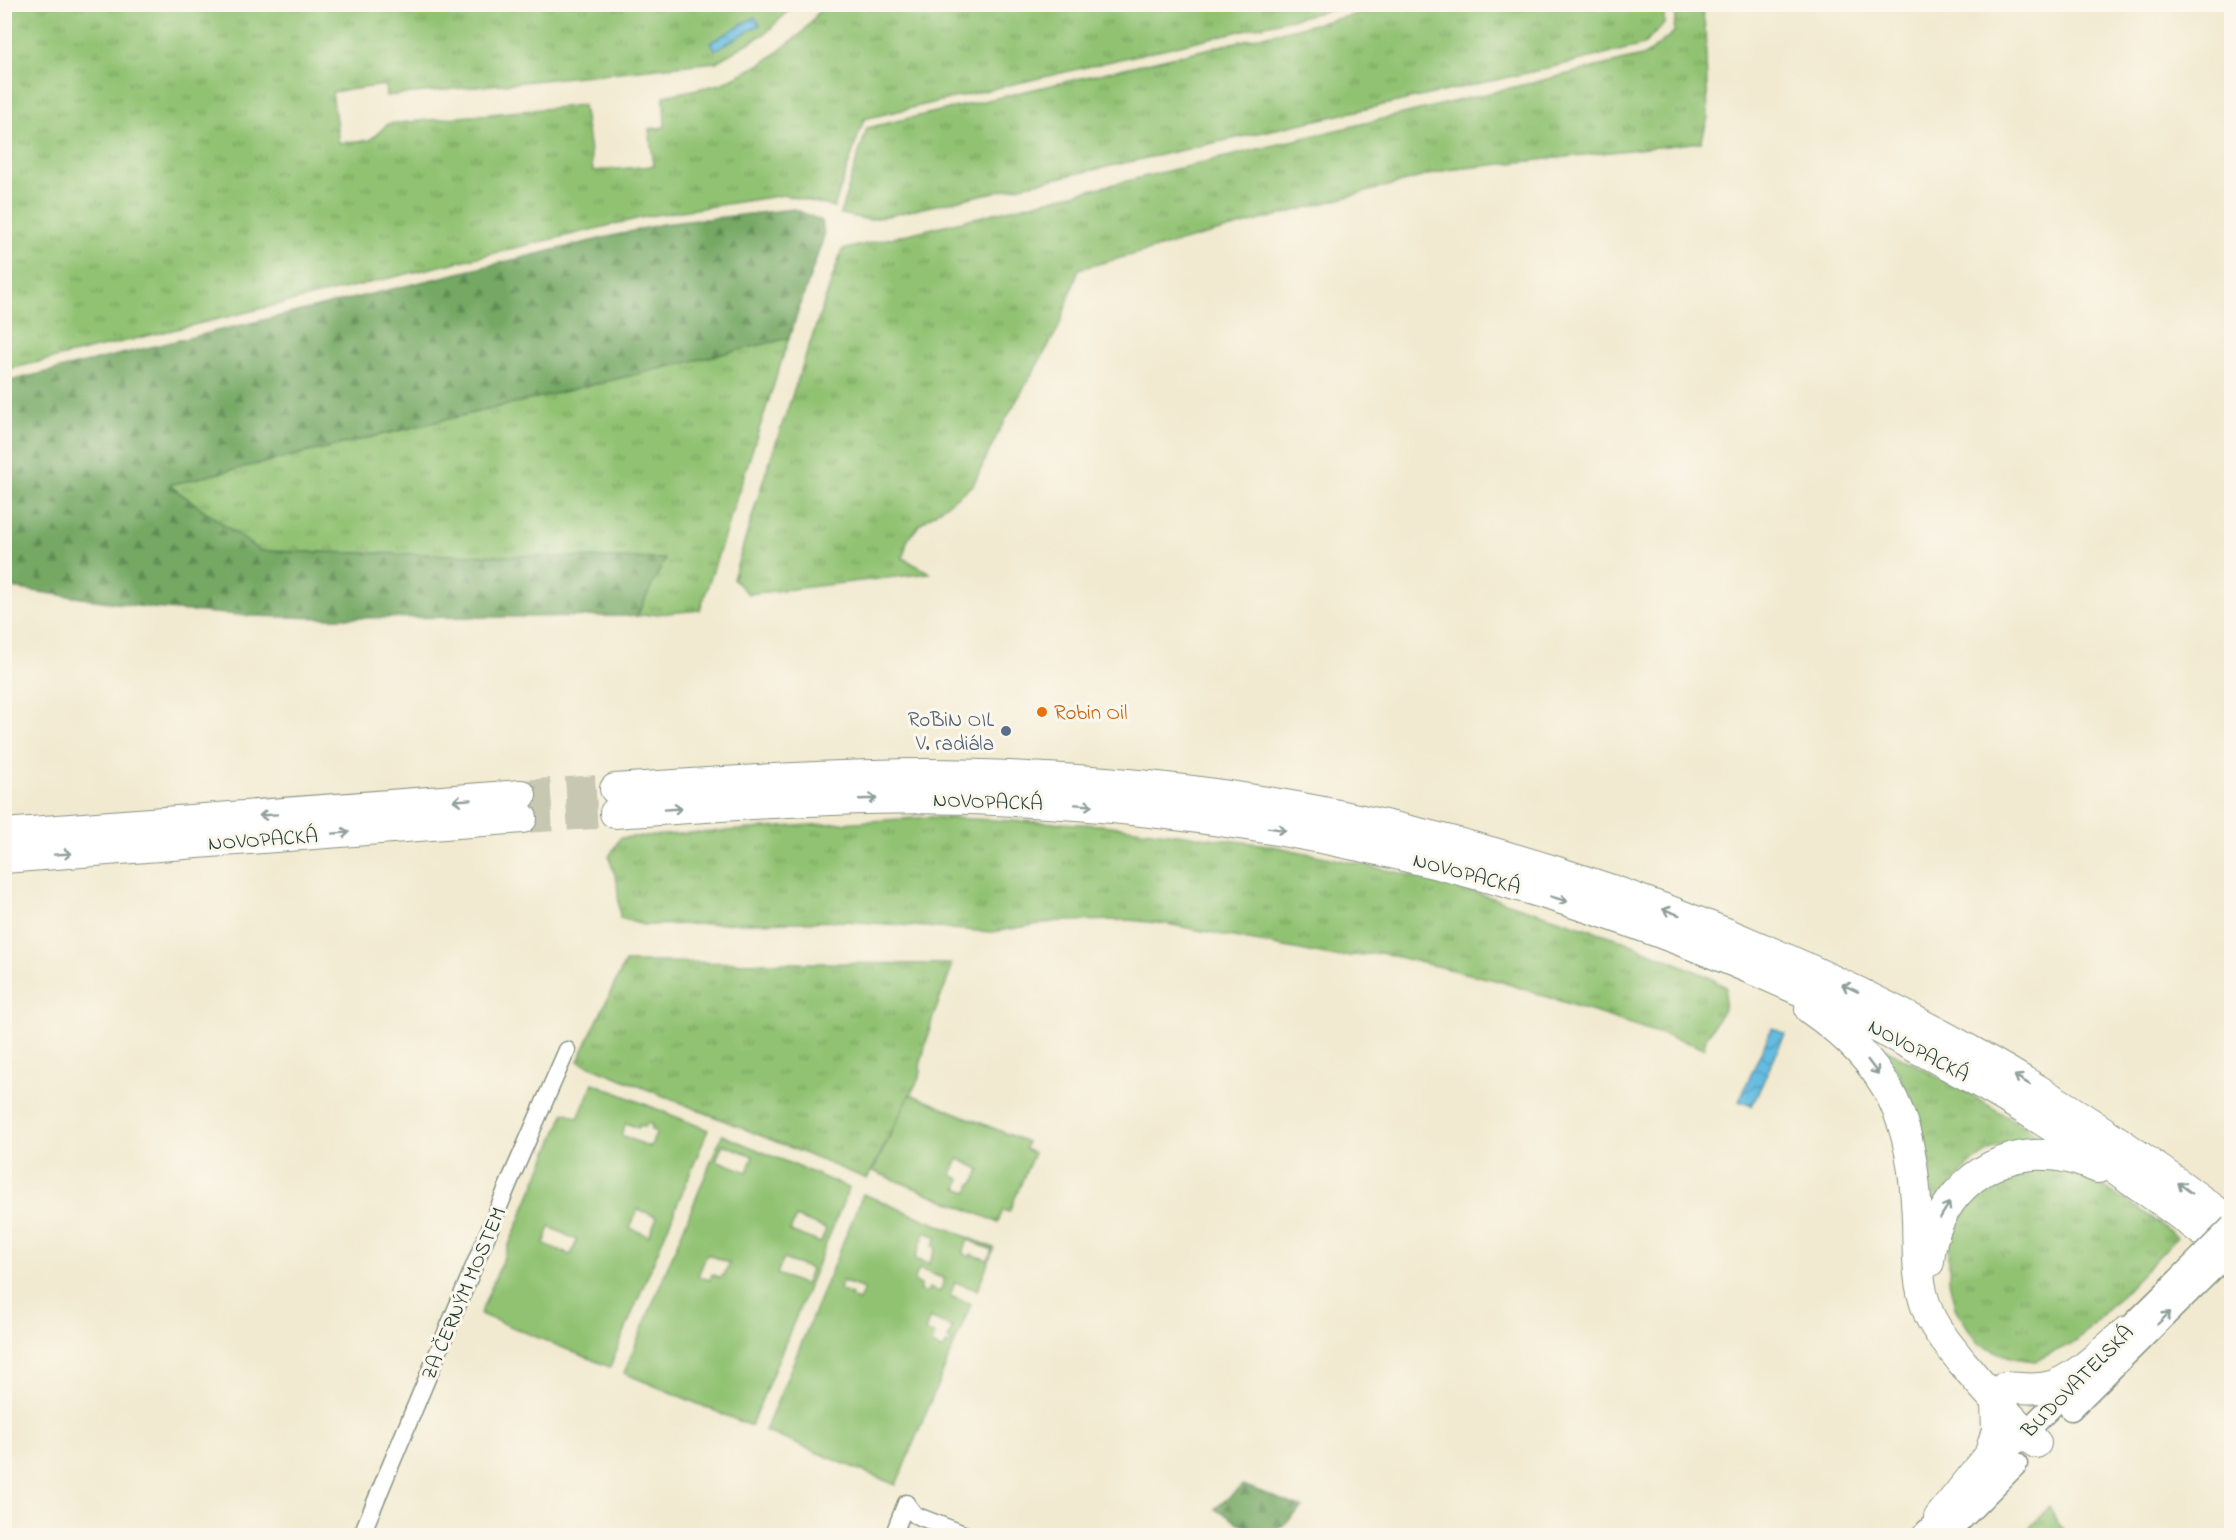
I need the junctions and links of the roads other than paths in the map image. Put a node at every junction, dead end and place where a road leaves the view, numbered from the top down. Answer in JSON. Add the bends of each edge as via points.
{"nodes":[{"id":1,"x":4,"y":834,"type":"edge"},
{"id":2,"x":4,"y":858,"type":"edge"},
{"id":3,"x":1745,"y":967,"type":"junction"},
{"id":4,"x":567,"y":1050,"type":"dead end"},
{"id":5,"x":2148,"y":1190,"type":"junction"},
{"id":6,"x":2232,"y":1225,"type":"edge"},
{"id":7,"x":2232,"y":1252,"type":"edge"},
{"id":8,"x":2183,"y":1287,"type":"junction"},
{"id":9,"x":2126,"y":1332,"type":"junction"},
{"id":10,"x":2001,"y":1395,"type":"junction"},
{"id":11,"x":2036,"y":1432,"type":"junction"},
{"id":12,"x":1935,"y":1530,"type":"edge"},
{"id":13,"x":361,"y":1536,"type":"edge"},
{"id":14,"x":893,"y":1536,"type":"edge"},
{"id":15,"x":969,"y":1536,"type":"edge"}],
"edges":[{"from":2,"to":1,"type":"highway","name":"NOVOPACKÁ","one_way":true,"via":[[521,807]]},
{"from":3,"to":5,"type":"highway","name":"NOVOPACKÁ","via":[[1867,1022],[1967,1075]]},
{"from":6,"to":3,"type":"highway","name":"NOVOPACKÁ","one_way":true,"via":[[2177,1182],[2047,1095],[1880,1002],[1679,915],[1486,851],[1301,809],[1199,793],[989,776],[878,775],[615,801],[993,800],[1198,817],[1301,833],[1476,874],[1586,907]]},
{"from":3,"to":10,"type":"highway","one_way":true,"via":[[1840,1032],[1870,1062],[1890,1094],[1905,1126],[1912,1156],[1919,1274],[1926,1307],[1943,1338]]},
{"from":4,"to":13,"type":"street","name":"ZA ČERNÝM MOSTEM"},
{"from":5,"to":7,"type":"highway","name":"NOVOPACKÁ"},
{"from":10,"to":5,"type":"highway","one_way":true,"via":[[1951,1333],[1935,1301],[1929,1275],[1930,1248],[1939,1220],[1952,1198],[1971,1179],[1994,1165],[2043,1154],[2072,1158]]},
{"from":6,"to":8,"type":"street","name":"BUDOVATELSKÁ","bridge":true},
{"from":7,"to":8,"type":"street","name":"BUDOVATELSKÁ","bridge":true},
{"from":8,"to":9,"type":"street","name":"BUDOVATELSKÁ"},
{"from":11,"to":8,"type":"street","name":"BUDOVATELSKÁ","one_way":true},
{"from":9,"to":10,"type":"highway","via":[[2055,1385]]},
{"from":9,"to":11,"type":"street","name":"BUDOVATELSKÁ"},
{"from":10,"to":11,"type":"highway"},
{"from":10,"to":12,"type":"highway","via":[[1989,1456]]},
{"from":11,"to":12,"type":"street","name":"BUDOVATELSKÁ"},
{"from":14,"to":15,"type":"street","via":[[906,1503],[915,1515]]}]}
